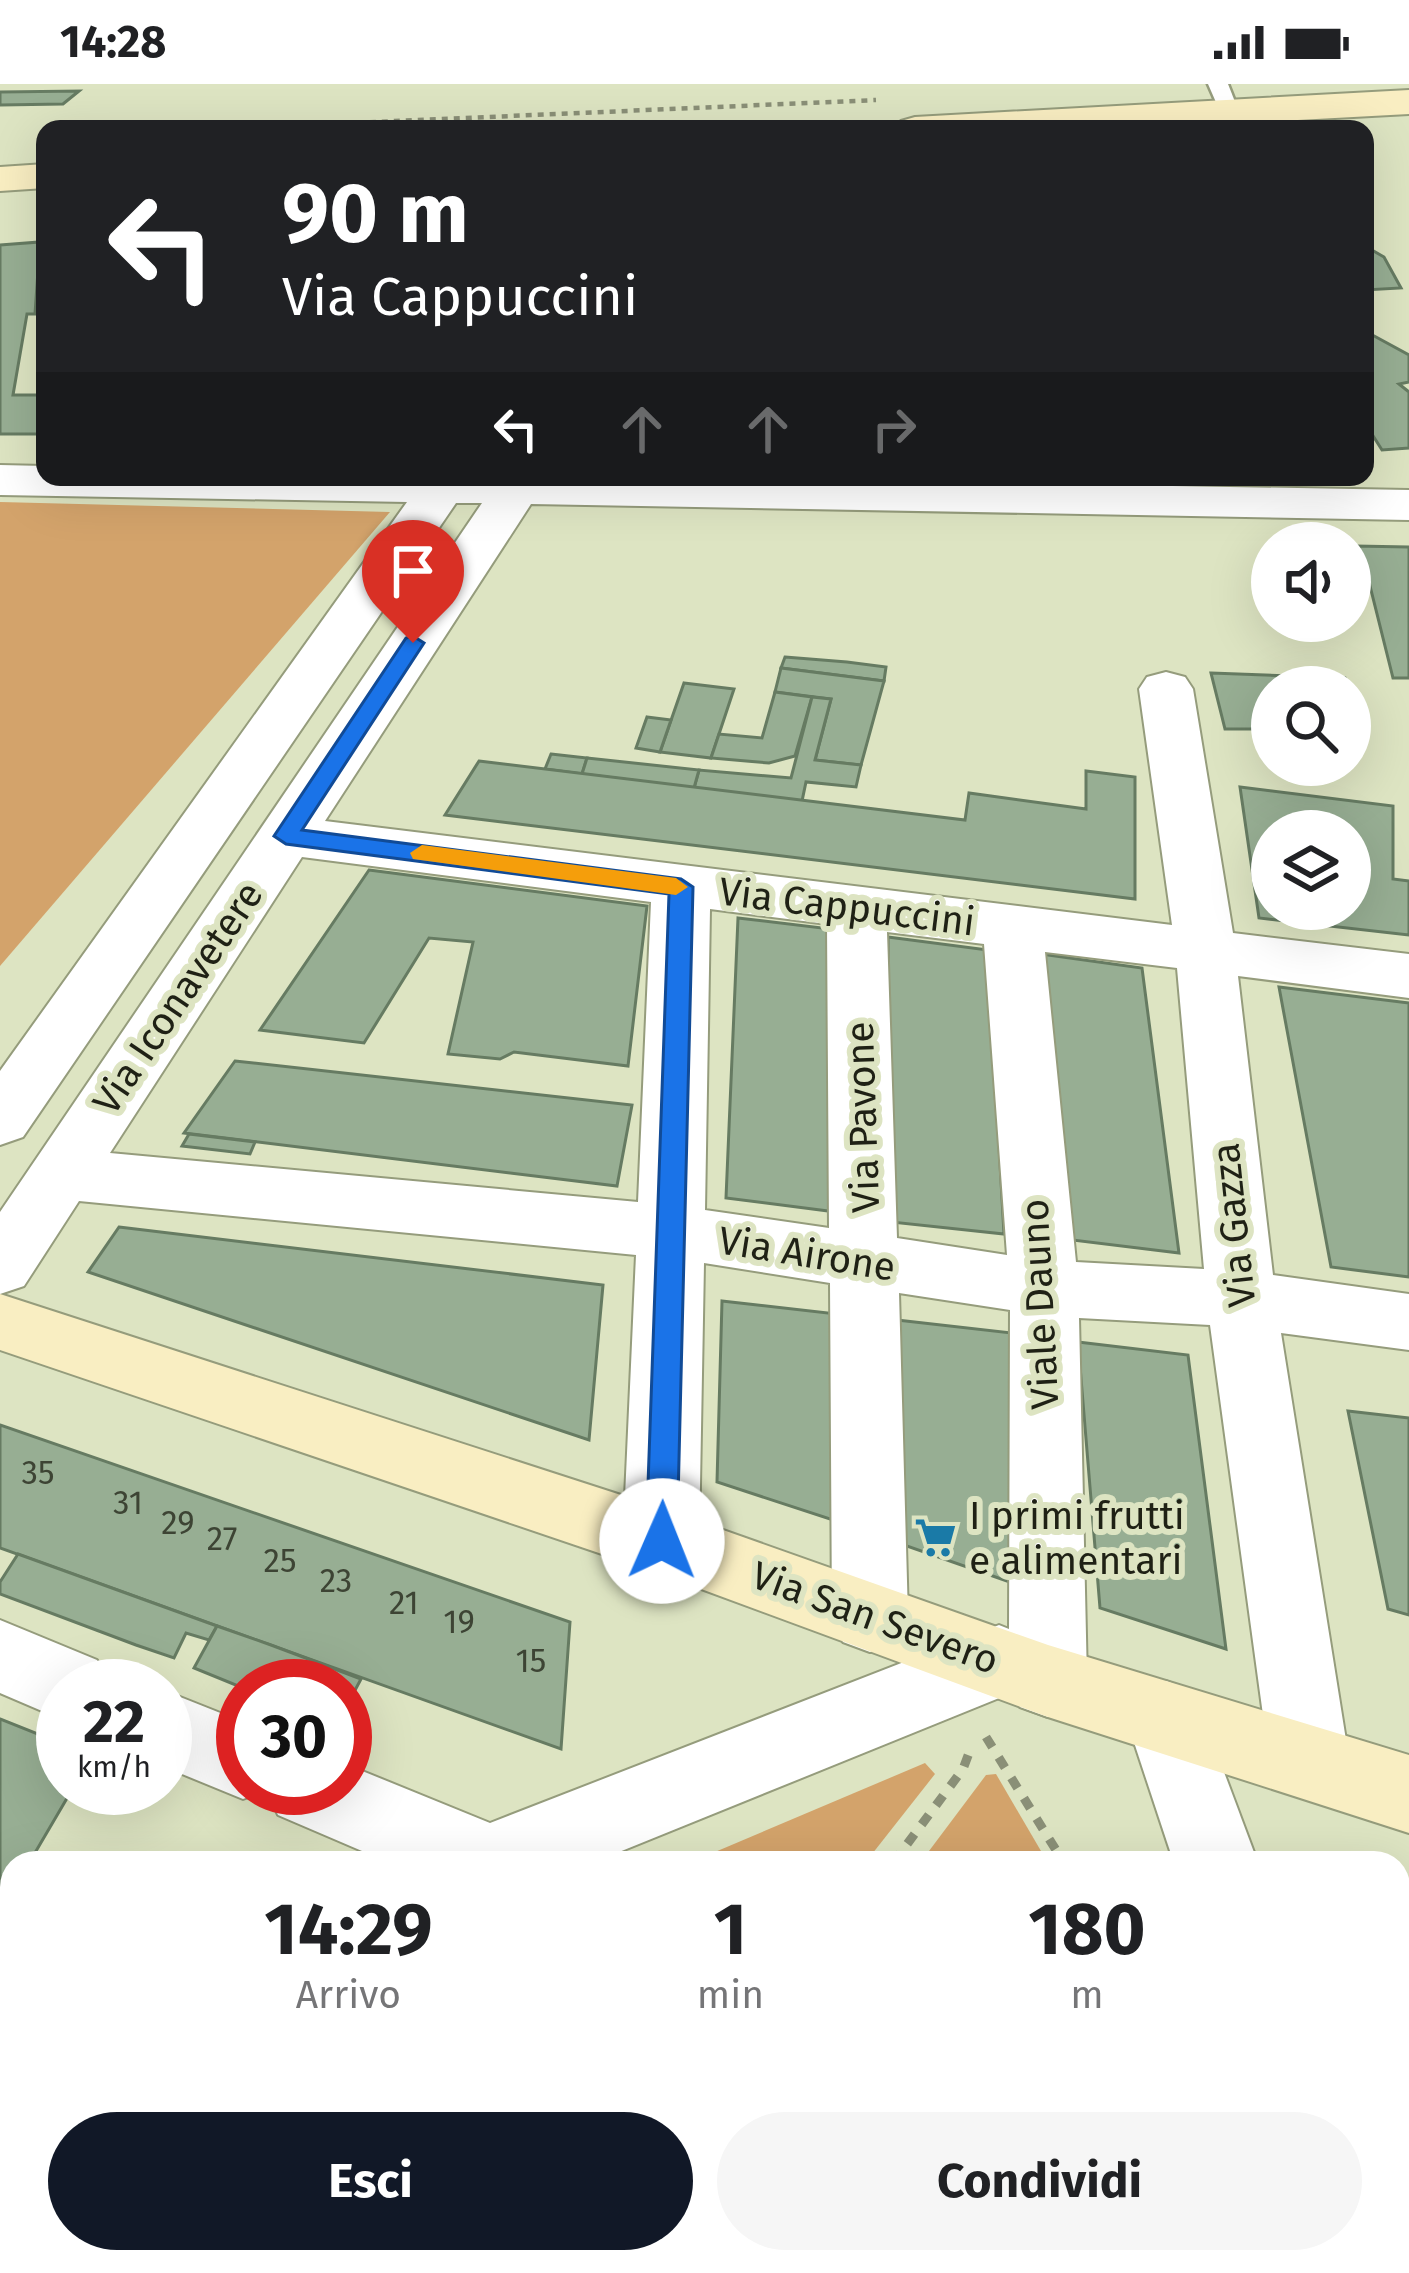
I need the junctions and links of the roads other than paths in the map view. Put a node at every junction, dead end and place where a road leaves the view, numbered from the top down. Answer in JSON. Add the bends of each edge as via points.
{"nodes":[{"id":1,"x":1224,"y":98,"type":"edge"},
{"id":2,"x":1408,"y":106,"type":"edge"},
{"id":3,"x":1005,"y":120,"type":"edge"},
{"id":4,"x":36,"y":177,"type":"edge"},
{"id":5,"x":0,"y":179,"type":"edge"},
{"id":6,"x":0,"y":480,"type":"edge"},
{"id":7,"x":36,"y":481,"type":"edge"},
{"id":8,"x":332,"y":486,"type":"edge"},
{"id":9,"x":442,"y":488,"type":"junction"},
{"id":10,"x":516,"y":489,"type":"junction"},
{"id":11,"x":1409,"y":505,"type":"edge"},
{"id":12,"x":1166,"y":689,"type":"dead end"},
{"id":13,"x":286,"y":836,"type":"junction"},
{"id":14,"x":681,"y":887,"type":"junction"},
{"id":15,"x":857,"y":906,"type":"junction"},
{"id":16,"x":1012,"y":927,"type":"junction"},
{"id":17,"x":1204,"y":948,"type":"junction"},
{"id":18,"x":1409,"y":976,"type":"edge"},
{"id":19,"x":0,"y":1120,"type":"edge"},
{"id":20,"x":62,"y":1174,"type":"junction"},
{"id":21,"x":668,"y":1231,"type":"junction"},
{"id":22,"x":867,"y":1264,"type":"junction"},
{"id":23,"x":0,"y":1267,"type":"edge"},
{"id":24,"x":1044,"y":1288,"type":"junction"},
{"id":25,"x":1241,"y":1299,"type":"junction"},
{"id":26,"x":0,"y":1322,"type":"edge"},
{"id":27,"x":1409,"y":1322,"type":"edge"},
{"id":28,"x":662,"y":1541,"type":"junction"},
{"id":29,"x":870,"y":1617,"type":"junction"},
{"id":30,"x":0,"y":1655,"type":"edge"},
{"id":31,"x":36,"y":1671,"type":"edge"},
{"id":32,"x":1023,"y":1671,"type":"junction"},
{"id":33,"x":1166,"y":1718,"type":"junction"},
{"id":34,"x":1310,"y":1759,"type":"junction"},
{"id":35,"x":1409,"y":1794,"type":"edge"},
{"id":36,"x":372,"y":1815,"type":"edge"},
{"id":37,"x":460,"y":1851,"type":"edge"},
{"id":38,"x":522,"y":1851,"type":"edge"},
{"id":39,"x":1212,"y":1851,"type":"edge"}],
"edges":[{"from":1,"to":2,"type":"street"},
{"from":1,"to":3,"type":"street"},
{"from":4,"to":5,"type":"street"},
{"from":6,"to":7,"type":"street"},
{"from":8,"to":9,"type":"street"},
{"from":9,"to":10,"type":"street"},
{"from":9,"to":19,"type":"street","name":"Via Iconavetere"},
{"from":10,"to":11,"type":"street"},
{"from":10,"to":13,"type":"street","name":"Via Iconavetere"},
{"from":12,"to":17,"type":"street","name":"Via Gazza"},
{"from":13,"to":14,"type":"street","name":"Via Cappuccini"},
{"from":13,"to":20,"type":"street","name":"Via Iconavetere"},
{"from":14,"to":15,"type":"street","name":"Via Cappuccini"},
{"from":14,"to":21,"type":"street"},
{"from":15,"to":16,"type":"street","name":"Via Cappuccini"},
{"from":15,"to":22,"type":"street","name":"Via Pavone"},
{"from":16,"to":17,"type":"street","name":"Via Cappuccini"},
{"from":16,"to":24,"type":"street","name":"Viale Dauno"},
{"from":17,"to":18,"type":"street","name":"Via Cappuccini"},
{"from":17,"to":25,"type":"street","name":"Via Gazza"},
{"from":20,"to":21,"type":"street","name":"Via Airone"},
{"from":20,"to":23,"type":"street","name":"Via Iconavetere"},
{"from":21,"to":22,"type":"street","name":"Via Airone"},
{"from":21,"to":28,"type":"street"},
{"from":22,"to":24,"type":"street","name":"Via Airone"},
{"from":22,"to":29,"type":"street","name":"Via Pavone"},
{"from":24,"to":25,"type":"street","name":"Via Airone"},
{"from":24,"to":32,"type":"street","name":"Viale Dauno"},
{"from":25,"to":27,"type":"street","name":"Via Airone"},
{"from":25,"to":34,"type":"street","name":"Via Gazza"},
{"from":26,"to":28,"type":"street","name":"Via San Severo"},
{"from":28,"to":29,"type":"street","name":"Via San Severo"},
{"from":29,"to":32,"type":"street","name":"Via San Severo"},
{"from":30,"to":31,"type":"street"},
{"from":32,"to":33,"type":"street","name":"Via San Severo"},
{"from":32,"to":38,"type":"street"},
{"from":33,"to":34,"type":"street","name":"Via San Severo"},
{"from":33,"to":39,"type":"street"},
{"from":34,"to":35,"type":"street","name":"Via San Severo"},
{"from":36,"to":37,"type":"street"}]}
